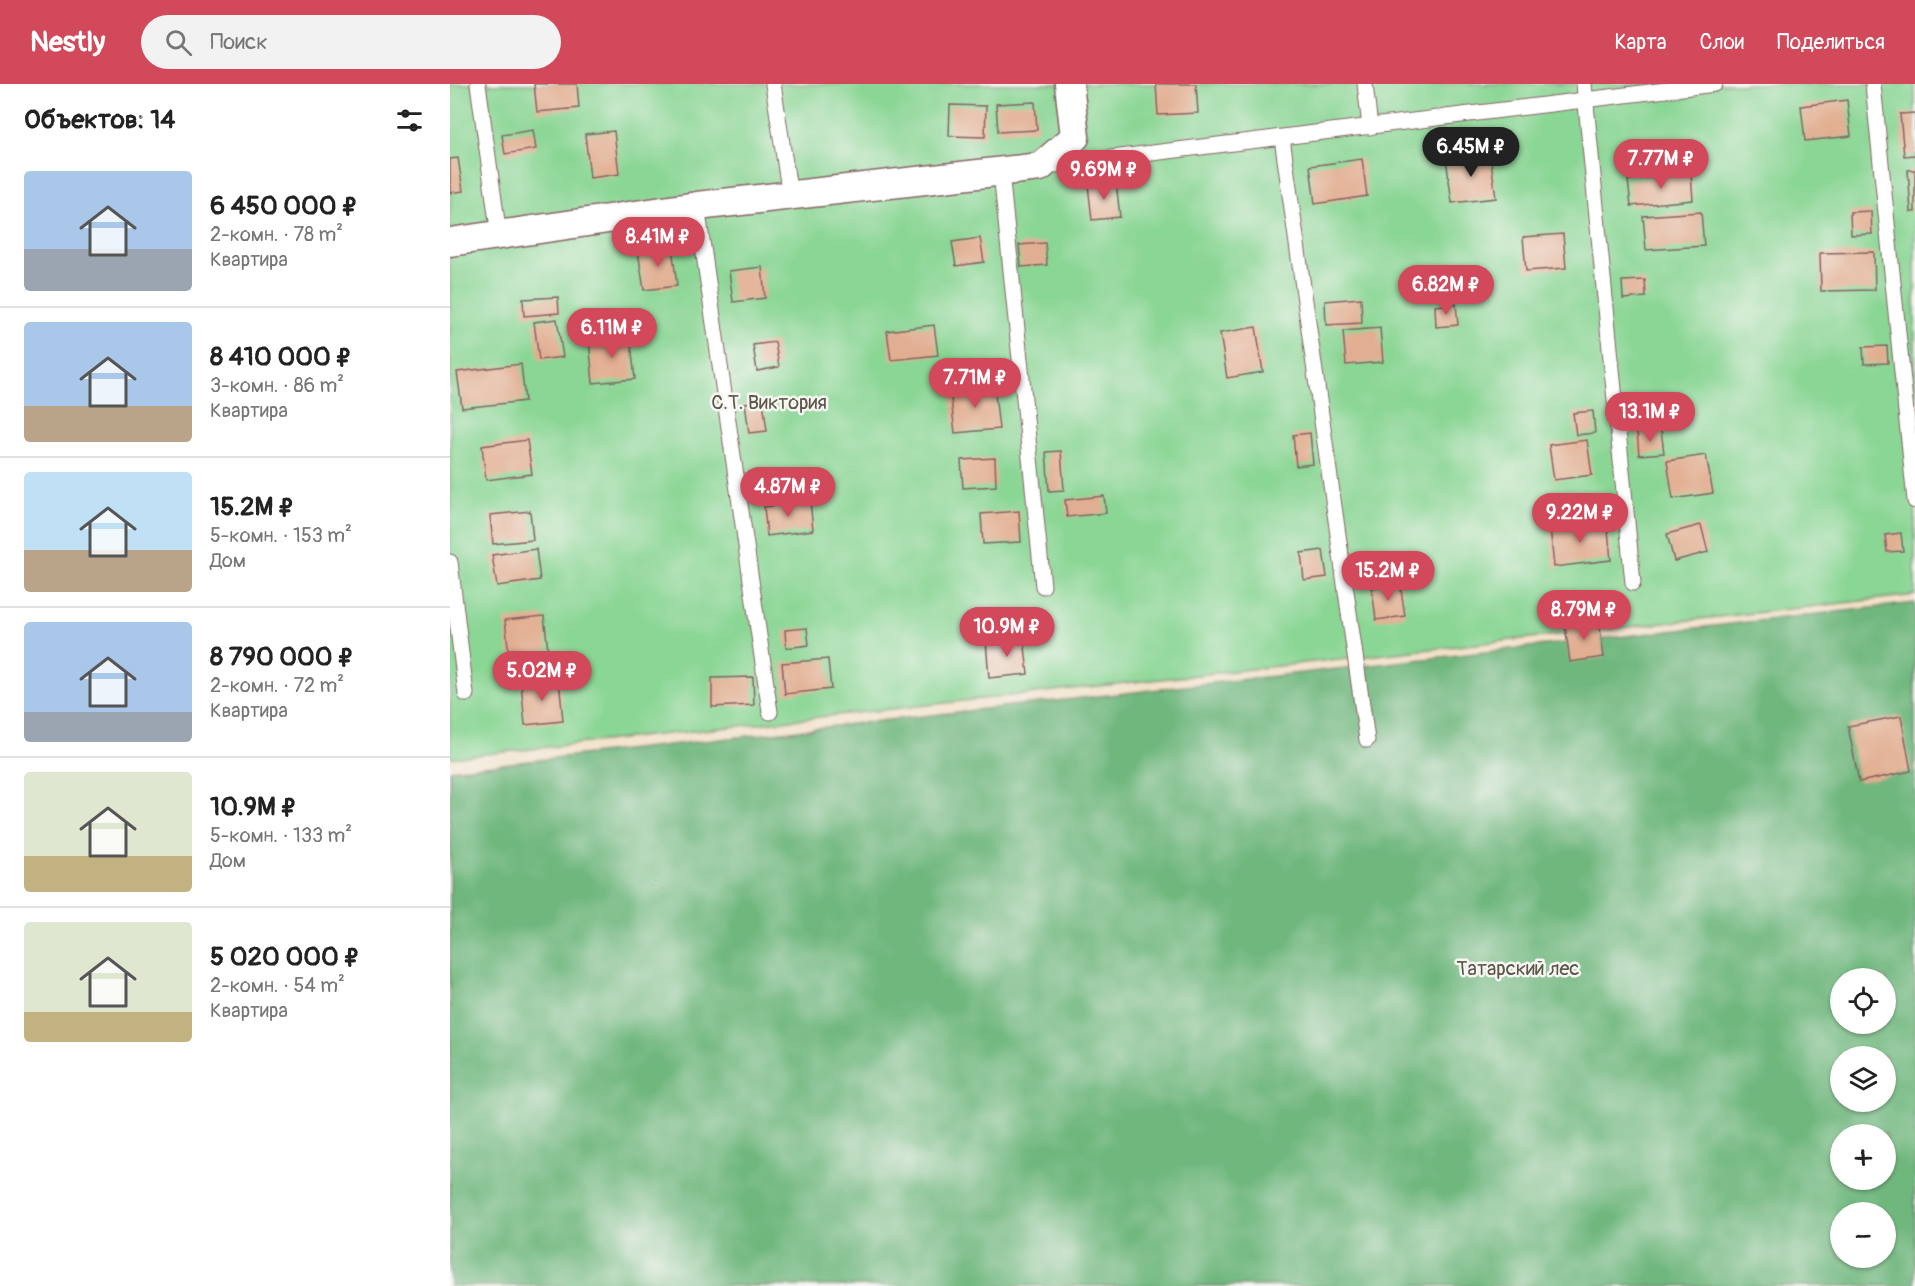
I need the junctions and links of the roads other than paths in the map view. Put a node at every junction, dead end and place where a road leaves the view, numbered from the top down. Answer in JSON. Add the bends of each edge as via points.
{"nodes":[{"id":1,"x":478,"y":84,"type":"edge"},
{"id":2,"x":773,"y":84,"type":"edge"},
{"id":3,"x":1069,"y":84,"type":"edge"},
{"id":4,"x":1365,"y":84,"type":"edge"},
{"id":5,"x":1584,"y":84,"type":"edge"},
{"id":6,"x":1715,"y":84,"type":"edge"},
{"id":7,"x":1873,"y":84,"type":"edge"},
{"id":8,"x":1586,"y":100,"type":"junction"},
{"id":9,"x":1370,"y":127,"type":"junction"},
{"id":10,"x":1281,"y":138,"type":"junction"},
{"id":11,"x":1040,"y":167,"type":"junction"},
{"id":12,"x":1001,"y":172,"type":"junction"},
{"id":13,"x":790,"y":196,"type":"junction"},
{"id":14,"x":697,"y":206,"type":"junction"},
{"id":15,"x":499,"y":236,"type":"junction"},
{"id":16,"x":450,"y":242,"type":"edge"},
{"id":17,"x":1915,"y":501,"type":"edge"},
{"id":18,"x":450,"y":562,"type":"edge"},
{"id":19,"x":1633,"y":583,"type":"dead end"},
{"id":20,"x":1043,"y":586,"type":"dead end"},
{"id":21,"x":466,"y":694,"type":"dead end"},
{"id":22,"x":770,"y":712,"type":"dead end"},
{"id":23,"x":1367,"y":740,"type":"dead end"}],
"edges":[{"from":1,"to":15,"type":"lane"},
{"from":2,"to":13,"type":"lane"},
{"from":3,"to":11,"type":"street","via":[[1075,137]]},
{"from":4,"to":9,"type":"lane"},
{"from":5,"to":8,"type":"lane"},
{"from":6,"to":8,"type":"lane"},
{"from":7,"to":17,"type":"lane"},
{"from":8,"to":9,"type":"lane"},
{"from":8,"to":19,"type":"lane"},
{"from":9,"to":10,"type":"lane"},
{"from":10,"to":11,"type":"lane"},
{"from":10,"to":23,"type":"lane"},
{"from":11,"to":12,"type":"street"},
{"from":12,"to":13,"type":"street"},
{"from":12,"to":20,"type":"lane"},
{"from":13,"to":14,"type":"street"},
{"from":14,"to":15,"type":"street"},
{"from":14,"to":22,"type":"lane"},
{"from":15,"to":16,"type":"street"},
{"from":18,"to":21,"type":"lane"}]}
